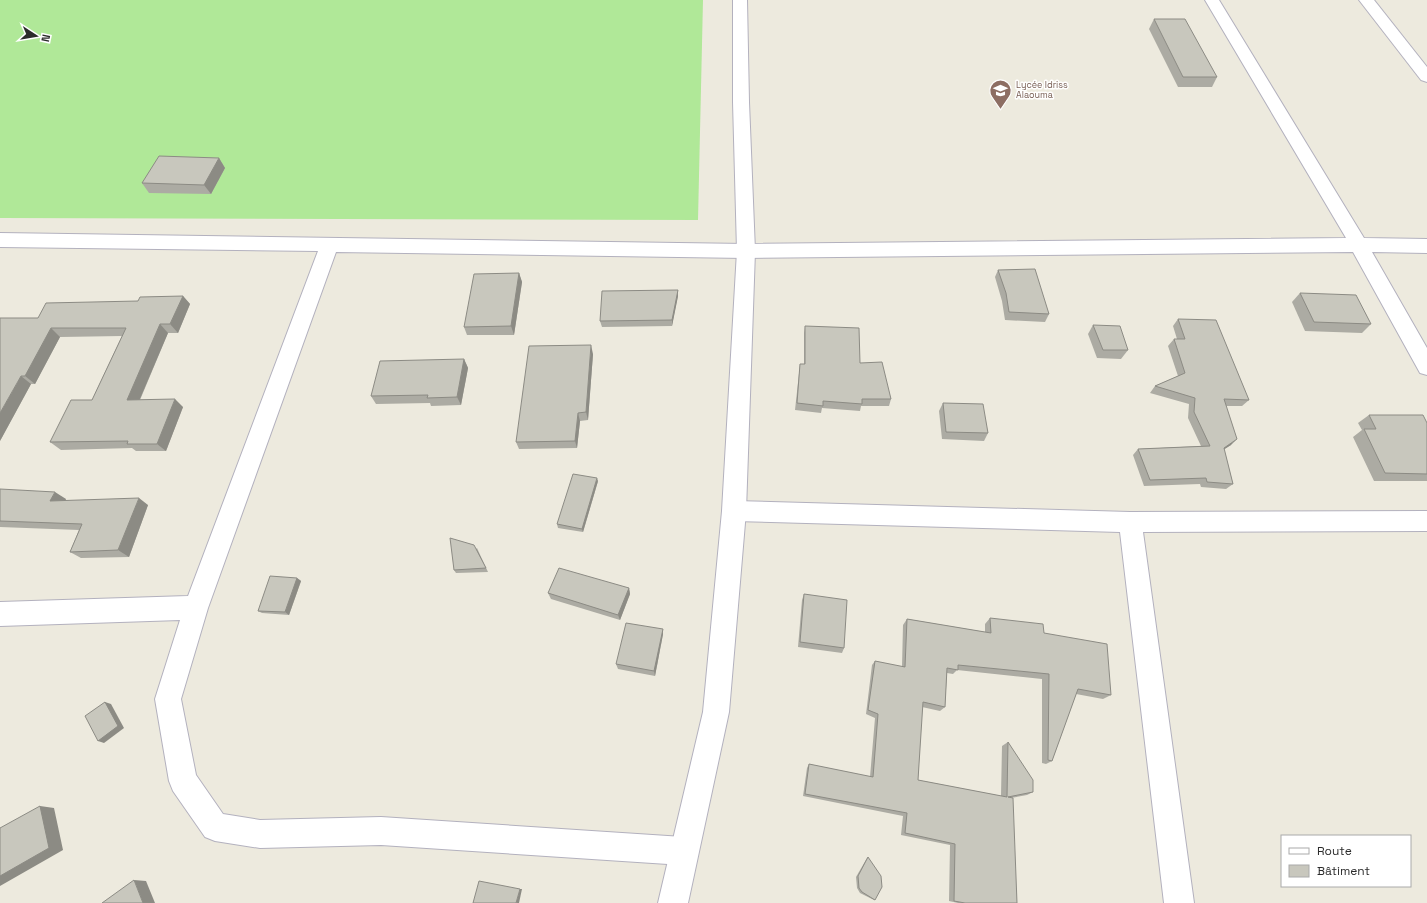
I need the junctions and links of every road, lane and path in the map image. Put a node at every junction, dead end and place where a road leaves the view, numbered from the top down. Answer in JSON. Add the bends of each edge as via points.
{"nodes":[{"id":1,"x":740,"y":0,"type":"edge"},
{"id":2,"x":1212,"y":0,"type":"edge"},
{"id":3,"x":1366,"y":0,"type":"edge"},
{"id":4,"x":1427,"y":77,"type":"edge"},
{"id":5,"x":0,"y":240,"type":"edge"},
{"id":6,"x":330,"y":244,"type":"junction"},
{"id":7,"x":1358,"y":245,"type":"junction"},
{"id":8,"x":1427,"y":246,"type":"edge"},
{"id":9,"x":746,"y":251,"type":"junction"},
{"id":10,"x":1427,"y":367,"type":"edge"},
{"id":11,"x":734,"y":511,"type":"junction"},
{"id":12,"x":1427,"y":521,"type":"edge"},
{"id":13,"x":1130,"y":522,"type":"junction"},
{"id":14,"x":196,"y":608,"type":"junction"},
{"id":15,"x":0,"y":614,"type":"edge"},
{"id":16,"x":683,"y":851,"type":"junction"},
{"id":17,"x":672,"y":903,"type":"edge"},
{"id":18,"x":1179,"y":903,"type":"edge"}],
"edges":[{"from":1,"to":9,"type":"street"},
{"from":2,"to":7,"type":"street"},
{"from":3,"to":4,"type":"street"},
{"from":5,"to":6,"type":"street"},
{"from":6,"to":9,"type":"street"},
{"from":6,"to":14,"type":"street"},
{"from":7,"to":8,"type":"street"},
{"from":7,"to":9,"type":"street"},
{"from":7,"to":10,"type":"street"},
{"from":9,"to":11,"type":"street"},
{"from":11,"to":13,"type":"street"},
{"from":11,"to":16,"type":"street","via":[[716,712]]},
{"from":12,"to":13,"type":"street"},
{"from":13,"to":18,"type":"street"},
{"from":14,"to":15,"type":"street"},
{"from":14,"to":16,"type":"street","via":[[168,699],[183,781],[215,827],[260,834],[381,831]]},
{"from":16,"to":17,"type":"street"}]}
